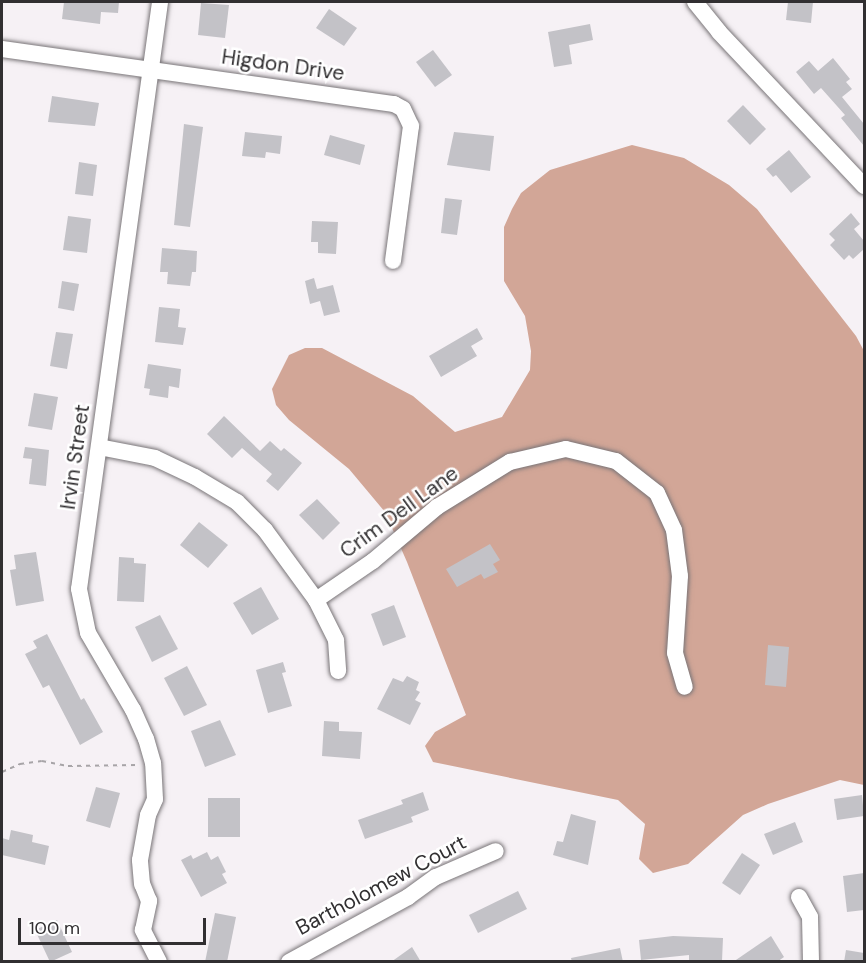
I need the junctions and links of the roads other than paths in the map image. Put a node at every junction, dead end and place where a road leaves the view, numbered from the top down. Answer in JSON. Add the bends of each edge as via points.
{"nodes":[{"id":1,"x":160,"y":2,"type":"edge"},
{"id":2,"x":695,"y":2,"type":"edge"},
{"id":3,"x":2,"y":49,"type":"edge"},
{"id":4,"x":151,"y":69,"type":"junction"},
{"id":5,"x":864,"y":186,"type":"edge"},
{"id":6,"x":393,"y":261,"type":"dead end"},
{"id":7,"x":99,"y":447,"type":"junction"},
{"id":8,"x":316,"y":600,"type":"junction"},
{"id":9,"x":338,"y":671,"type":"dead end"},
{"id":10,"x":685,"y":687,"type":"dead end"},
{"id":11,"x":496,"y":851,"type":"dead end"},
{"id":12,"x":799,"y":897,"type":"dead end"},
{"id":13,"x":159,"y":962,"type":"edge"},
{"id":14,"x":290,"y":962,"type":"edge"},
{"id":15,"x":811,"y":962,"type":"edge"}],
"edges":[{"from":1,"to":4,"type":"street","name":"Irvin Street"},
{"from":2,"to":5,"type":"street"},
{"from":3,"to":4,"type":"street","name":"Higdon Drive"},
{"from":4,"to":6,"type":"street","name":"Higdon Drive","via":[[394,104],[403,109],[411,126]]},
{"from":4,"to":7,"type":"street","name":"Irvin Street"},
{"from":7,"to":8,"type":"street","via":[[155,458],[237,502],[265,530]]},
{"from":7,"to":13,"type":"street","name":"Irvin Street","via":[[79,589],[88,633],[133,710],[153,763],[155,799],[140,860],[142,884],[149,901],[143,930]]},
{"from":8,"to":9,"type":"street","via":[[336,640]]},
{"from":8,"to":10,"type":"street","name":"Crim Dell Lane","via":[[373,561],[437,507],[510,462],[566,449],[616,461],[657,493],[674,531],[680,576],[675,653]]},
{"from":11,"to":14,"type":"street","name":"Bartholomew Court","via":[[436,877],[408,897]]},
{"from":12,"to":15,"type":"street","via":[[810,917]]}]}
